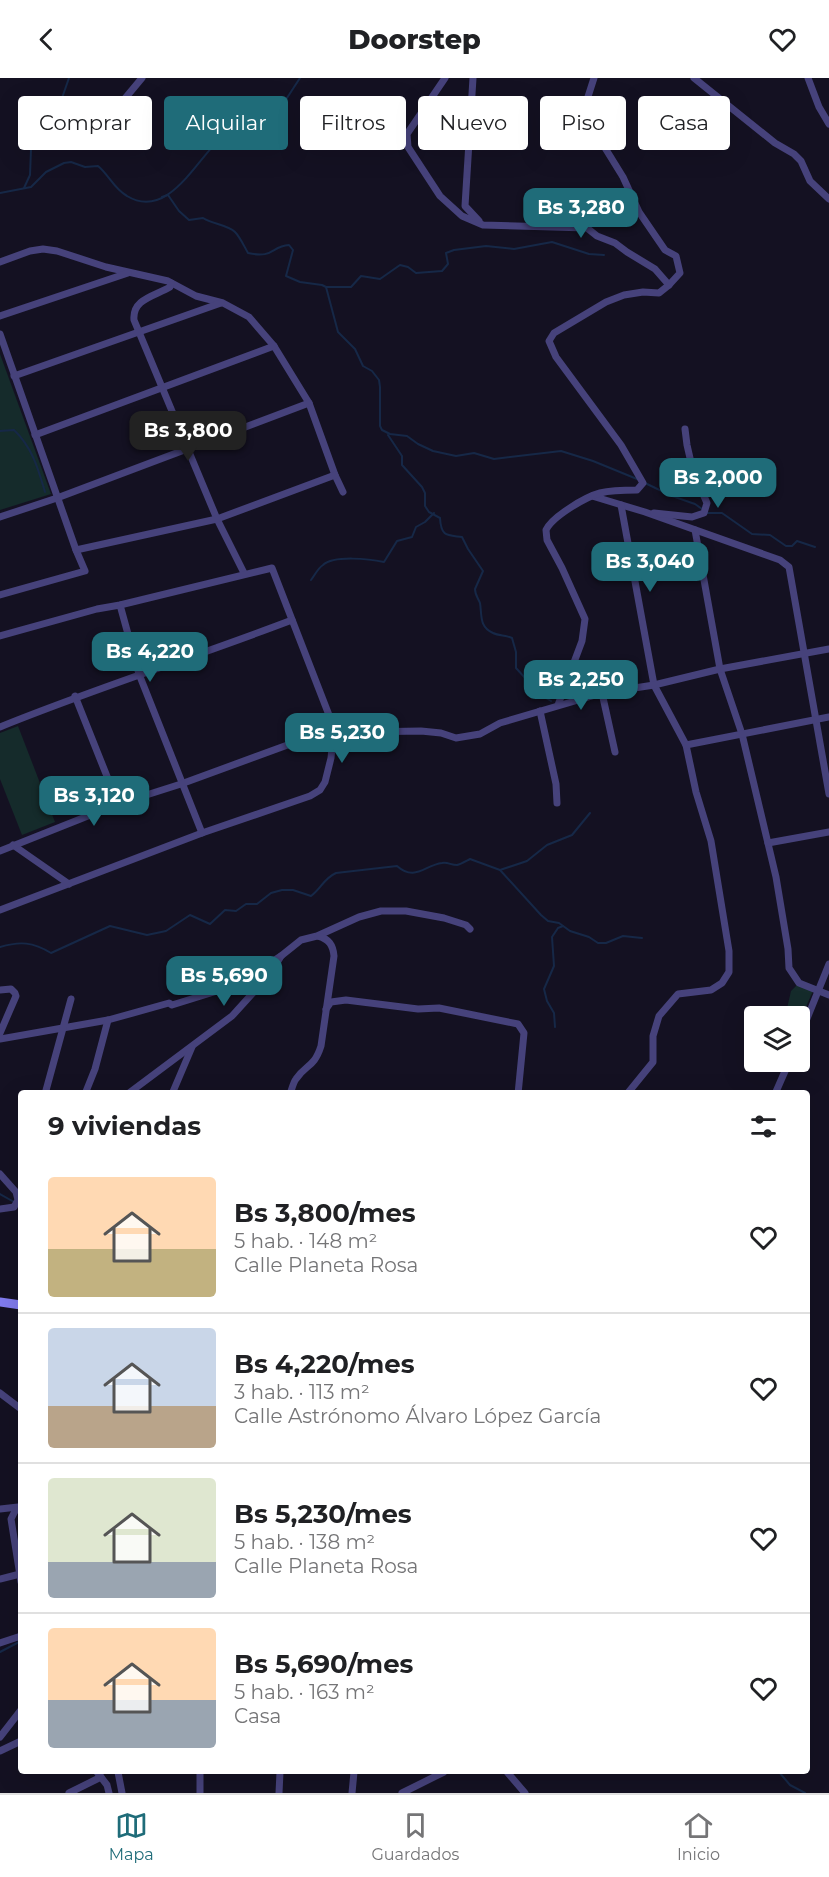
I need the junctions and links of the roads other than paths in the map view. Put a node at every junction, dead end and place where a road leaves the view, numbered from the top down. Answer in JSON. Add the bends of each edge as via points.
{"nodes":[{"id":1,"x":142,"y":78,"type":"edge"},
{"id":2,"x":445,"y":78,"type":"edge"},
{"id":3,"x":473,"y":78,"type":"edge"},
{"id":4,"x":594,"y":78,"type":"edge"},
{"id":5,"x":694,"y":78,"type":"edge"},
{"id":6,"x":808,"y":78,"type":"edge"},
{"id":7,"x":127,"y":96,"type":"edge"},
{"id":8,"x":829,"y":124,"type":"edge"},
{"id":9,"x":829,"y":199,"type":"edge"},
{"id":10,"x":483,"y":225,"type":"junction"},
{"id":11,"x":0,"y":262,"type":"edge"},
{"id":12,"x":128,"y":273,"type":"junction"},
{"id":13,"x":171,"y":283,"type":"junction"},
{"id":14,"x":669,"y":285,"type":"junction"},
{"id":15,"x":223,"y":303,"type":"junction"},
{"id":16,"x":0,"y":316,"type":"edge"},
{"id":17,"x":139,"y":332,"type":"junction"},
{"id":18,"x":0,"y":334,"type":"edge"},
{"id":19,"x":274,"y":346,"type":"junction"},
{"id":20,"x":14,"y":376,"type":"junction"},
{"id":21,"x":163,"y":388,"type":"junction"},
{"id":22,"x":309,"y":403,"type":"junction"},
{"id":23,"x":685,"y":429,"type":"dead end"},
{"id":24,"x":35,"y":435,"type":"junction"},
{"id":25,"x":189,"y":449,"type":"junction"},
{"id":26,"x":335,"y":475,"type":"junction"},
{"id":27,"x":343,"y":492,"type":"dead end"},
{"id":28,"x":592,"y":496,"type":"junction"},
{"id":29,"x":57,"y":498,"type":"junction"},
{"id":30,"x":621,"y":505,"type":"junction"},
{"id":31,"x":645,"y":512,"type":"junction"},
{"id":32,"x":0,"y":517,"type":"edge"},
{"id":33,"x":218,"y":519,"type":"junction"},
{"id":34,"x":695,"y":530,"type":"junction"},
{"id":35,"x":76,"y":550,"type":"junction"},
{"id":36,"x":244,"y":573,"type":"junction"},
{"id":37,"x":0,"y":595,"type":"edge"},
{"id":38,"x":120,"y":605,"type":"junction"},
{"id":39,"x":292,"y":620,"type":"junction"},
{"id":40,"x":0,"y":636,"type":"edge"},
{"id":41,"x":829,"y":649,"type":"edge"},
{"id":42,"x":804,"y":654,"type":"junction"},
{"id":43,"x":720,"y":669,"type":"junction"},
{"id":44,"x":139,"y":674,"type":"junction"},
{"id":45,"x":654,"y":685,"type":"junction"},
{"id":46,"x":602,"y":693,"type":"junction"},
{"id":47,"x":75,"y":696,"type":"junction"},
{"id":48,"x":558,"y":705,"type":"junction"},
{"id":49,"x":540,"y":711,"type":"junction"},
{"id":50,"x":829,"y":717,"type":"edge"},
{"id":51,"x":816,"y":719,"type":"junction"},
{"id":52,"x":0,"y":727,"type":"edge"},
{"id":53,"x":334,"y":728,"type":"junction"},
{"id":54,"x":742,"y":734,"type":"junction"},
{"id":55,"x":686,"y":745,"type":"junction"},
{"id":56,"x":615,"y":752,"type":"dead end"},
{"id":57,"x":182,"y":784,"type":"junction"},
{"id":58,"x":829,"y":794,"type":"edge"},
{"id":59,"x":557,"y":803,"type":"dead end"},
{"id":60,"x":118,"y":804,"type":"junction"},
{"id":61,"x":829,"y":832,"type":"edge"},
{"id":62,"x":202,"y":833,"type":"junction"},
{"id":63,"x":768,"y":843,"type":"junction"},
{"id":64,"x":13,"y":845,"type":"junction"},
{"id":65,"x":0,"y":851,"type":"edge"},
{"id":66,"x":69,"y":884,"type":"junction"},
{"id":67,"x":0,"y":910,"type":"edge"},
{"id":68,"x":470,"y":929,"type":"dead end"},
{"id":69,"x":317,"y":936,"type":"junction"},
{"id":70,"x":281,"y":956,"type":"junction"},
{"id":71,"x":829,"y":964,"type":"edge"},
{"id":72,"x":0,"y":990,"type":"edge"},
{"id":73,"x":818,"y":991,"type":"junction"},
{"id":74,"x":829,"y":995,"type":"edge"},
{"id":75,"x":71,"y":999,"type":"dead end"},
{"id":76,"x":326,"y":1009,"type":"junction"},
{"id":77,"x":810,"y":1011,"type":"edge"},
{"id":78,"x":108,"y":1020,"type":"junction"},
{"id":79,"x":63,"y":1029,"type":"junction"},
{"id":80,"x":0,"y":1033,"type":"edge"},
{"id":81,"x":0,"y":1039,"type":"edge"},
{"id":82,"x":192,"y":1047,"type":"junction"},
{"id":83,"x":785,"y":1072,"type":"edge"},
{"id":84,"x":46,"y":1090,"type":"edge"},
{"id":85,"x":87,"y":1090,"type":"edge"},
{"id":86,"x":133,"y":1090,"type":"edge"},
{"id":87,"x":174,"y":1090,"type":"edge"},
{"id":88,"x":291,"y":1090,"type":"edge"},
{"id":89,"x":518,"y":1090,"type":"edge"},
{"id":90,"x":630,"y":1090,"type":"edge"},
{"id":91,"x":777,"y":1090,"type":"edge"},
{"id":92,"x":0,"y":1174,"type":"edge"},
{"id":93,"x":0,"y":1209,"type":"edge"},
{"id":94,"x":0,"y":1302,"type":"edge"},
{"id":95,"x":18,"y":1305,"type":"edge"},
{"id":96,"x":0,"y":1393,"type":"edge"},
{"id":97,"x":18,"y":1406,"type":"edge"},
{"id":98,"x":18,"y":1506,"type":"edge"},
{"id":99,"x":0,"y":1509,"type":"edge"},
{"id":100,"x":18,"y":1509,"type":"edge"},
{"id":101,"x":17,"y":1529,"type":"edge"},
{"id":102,"x":18,"y":1545,"type":"edge"},
{"id":103,"x":0,"y":1578,"type":"edge"},
{"id":104,"x":18,"y":1578,"type":"edge"},
{"id":105,"x":18,"y":1637,"type":"edge"},
{"id":106,"x":0,"y":1642,"type":"edge"},
{"id":107,"x":18,"y":1714,"type":"edge"},
{"id":108,"x":0,"y":1737,"type":"edge"},
{"id":109,"x":18,"y":1743,"type":"edge"},
{"id":110,"x":0,"y":1751,"type":"edge"},
{"id":111,"x":99,"y":1774,"type":"edge"},
{"id":112,"x":118,"y":1774,"type":"edge"},
{"id":113,"x":200,"y":1774,"type":"edge"},
{"id":114,"x":280,"y":1774,"type":"edge"},
{"id":115,"x":354,"y":1774,"type":"edge"},
{"id":116,"x":440,"y":1774,"type":"edge"},
{"id":117,"x":509,"y":1774,"type":"edge"},
{"id":118,"x":69,"y":1793,"type":"edge"},
{"id":119,"x":109,"y":1793,"type":"edge"},
{"id":120,"x":123,"y":1793,"type":"edge"},
{"id":121,"x":200,"y":1793,"type":"edge"},
{"id":122,"x":279,"y":1793,"type":"edge"},
{"id":123,"x":352,"y":1793,"type":"edge"},
{"id":124,"x":402,"y":1793,"type":"edge"},
{"id":125,"x":525,"y":1793,"type":"edge"}],
"edges":[{"from":1,"to":7,"type":"street"},
{"from":2,"to":10,"type":"street","via":[[407,134],[408,147],[440,196],[462,216]]},
{"from":3,"to":10,"type":"street","via":[[465,206]]},
{"from":4,"to":14,"type":"street","via":[[585,106],[639,212],[665,250],[676,256],[680,273]]},
{"from":5,"to":9,"type":"street","via":[[794,154],[810,182]]},
{"from":6,"to":8,"type":"street"},
{"from":10,"to":14,"type":"street","via":[[587,228],[655,268]]},
{"from":11,"to":12,"type":"street","via":[[43,249]]},
{"from":12,"to":13,"type":"street"},
{"from":12,"to":16,"type":"street"},
{"from":13,"to":15,"type":"street","via":[[196,296]]},
{"from":13,"to":17,"type":"street","via":[[170,288],[136,306],[133,312]]},
{"from":14,"to":28,"type":"street","via":[[658,293],[624,295],[606,302],[554,333],[549,341],[556,357],[643,480],[638,490]]},
{"from":15,"to":17,"type":"street"},
{"from":15,"to":19,"type":"street","via":[[249,317]]},
{"from":17,"to":20,"type":"street"},
{"from":17,"to":21,"type":"street"},
{"from":18,"to":20,"type":"street"},
{"from":19,"to":21,"type":"street"},
{"from":19,"to":22,"type":"street"},
{"from":20,"to":24,"type":"street"},
{"from":21,"to":24,"type":"street"},
{"from":21,"to":25,"type":"street"},
{"from":22,"to":25,"type":"street"},
{"from":22,"to":26,"type":"street"},
{"from":23,"to":31,"type":"street","via":[[693,471],[707,503],[704,513],[692,516]]},
{"from":24,"to":29,"type":"street"},
{"from":25,"to":29,"type":"street"},
{"from":25,"to":33,"type":"street"},
{"from":26,"to":27,"type":"street"},
{"from":26,"to":33,"type":"street"},
{"from":28,"to":30,"type":"street"},
{"from":28,"to":48,"type":"street","via":[[553,520],[546,530],[547,540],[585,619],[582,641]]},
{"from":29,"to":32,"type":"street"},
{"from":29,"to":35,"type":"street"},
{"from":30,"to":31,"type":"street"},
{"from":30,"to":45,"type":"street"},
{"from":31,"to":34,"type":"street"},
{"from":33,"to":35,"type":"street"},
{"from":33,"to":36,"type":"street"},
{"from":34,"to":42,"type":"street","via":[[785,563],[790,572]]},
{"from":34,"to":43,"type":"street"},
{"from":35,"to":37,"type":"street","via":[[85,571]]},
{"from":36,"to":38,"type":"street"},
{"from":36,"to":39,"type":"street","via":[[272,568]]},
{"from":38,"to":40,"type":"street"},
{"from":38,"to":44,"type":"street"},
{"from":39,"to":44,"type":"street"},
{"from":39,"to":53,"type":"street"},
{"from":41,"to":42,"type":"street"},
{"from":42,"to":43,"type":"street"},
{"from":42,"to":51,"type":"street"},
{"from":43,"to":45,"type":"street"},
{"from":43,"to":54,"type":"street"},
{"from":44,"to":47,"type":"street"},
{"from":44,"to":57,"type":"street"},
{"from":45,"to":46,"type":"street"},
{"from":45,"to":55,"type":"street"},
{"from":46,"to":48,"type":"street"},
{"from":46,"to":56,"type":"street"},
{"from":47,"to":52,"type":"street"},
{"from":47,"to":60,"type":"street"},
{"from":48,"to":49,"type":"street"},
{"from":49,"to":53,"type":"street","via":[[500,723],[480,734],[456,738],[421,731]]},
{"from":49,"to":59,"type":"street"},
{"from":50,"to":51,"type":"street"},
{"from":51,"to":54,"type":"street"},
{"from":51,"to":58,"type":"street"},
{"from":53,"to":57,"type":"street"},
{"from":53,"to":62,"type":"street","via":[[328,773],[320,790]]},
{"from":54,"to":55,"type":"street"},
{"from":54,"to":63,"type":"street"},
{"from":55,"to":90,"type":"street","via":[[711,841],[729,972],[711,990],[678,994],[659,1016],[653,1036],[653,1062]]},
{"from":57,"to":60,"type":"street"},
{"from":57,"to":62,"type":"street"},
{"from":60,"to":64,"type":"street"},
{"from":61,"to":63,"type":"street"},
{"from":62,"to":66,"type":"street"},
{"from":63,"to":73,"type":"street","via":[[790,971],[799,983]]},
{"from":64,"to":65,"type":"street"},
{"from":64,"to":66,"type":"street"},
{"from":66,"to":67,"type":"street"},
{"from":68,"to":69,"type":"street","via":[[444,918],[394,910],[367,914]]},
{"from":69,"to":70,"type":"street","via":[[301,940]]},
{"from":69,"to":76,"type":"street","via":[[333,948],[334,956]]},
{"from":70,"to":78,"type":"street","via":[[217,991]]},
{"from":70,"to":82,"type":"street","via":[[240,1008]]},
{"from":71,"to":73,"type":"street"},
{"from":72,"to":80,"type":"street","via":[[11,989],[16,996]]},
{"from":73,"to":74,"type":"street"},
{"from":73,"to":77,"type":"street"},
{"from":75,"to":79,"type":"street"},
{"from":76,"to":88,"type":"street","via":[[318,1056],[295,1080]]},
{"from":76,"to":89,"type":"street","via":[[331,1002],[346,1000],[439,1008],[518,1024],[524,1034]]},
{"from":78,"to":79,"type":"street"},
{"from":78,"to":85,"type":"street"},
{"from":79,"to":81,"type":"street"},
{"from":79,"to":84,"type":"street"},
{"from":82,"to":86,"type":"street"},
{"from":82,"to":87,"type":"street"},
{"from":83,"to":91,"type":"street"},
{"from":92,"to":93,"type":"street","via":[[18,1200],[14,1207]]},
{"from":94,"to":95,"type":"street"},
{"from":96,"to":97,"type":"street"},
{"from":98,"to":99,"type":"street"},
{"from":100,"to":101,"type":"street","via":[[12,1515]]},
{"from":101,"to":102,"type":"street"},
{"from":103,"to":104,"type":"street"},
{"from":105,"to":106,"type":"street"},
{"from":107,"to":108,"type":"street"},
{"from":109,"to":110,"type":"street"},
{"from":111,"to":118,"type":"street"},
{"from":111,"to":119,"type":"street"},
{"from":112,"to":120,"type":"street"},
{"from":113,"to":121,"type":"street"},
{"from":114,"to":122,"type":"street"},
{"from":115,"to":123,"type":"street"},
{"from":116,"to":124,"type":"street"},
{"from":117,"to":125,"type":"street"}]}
